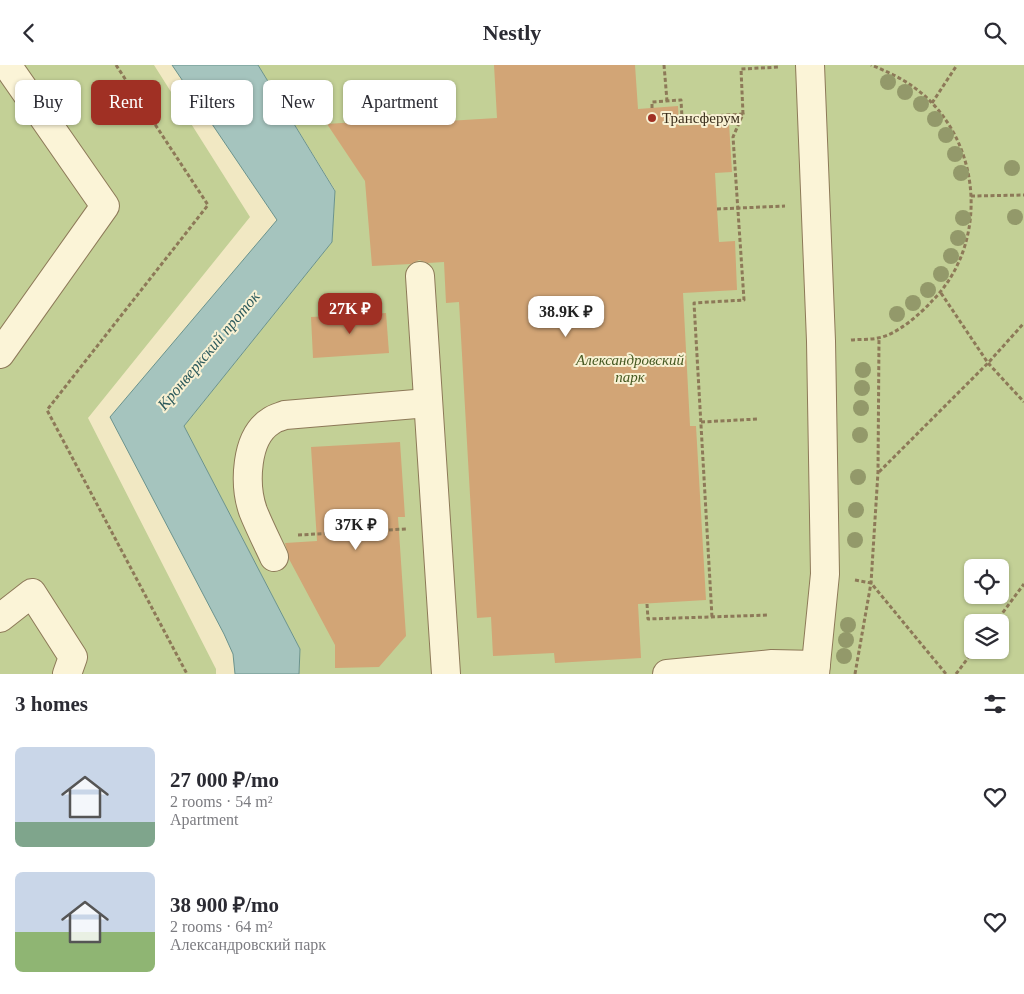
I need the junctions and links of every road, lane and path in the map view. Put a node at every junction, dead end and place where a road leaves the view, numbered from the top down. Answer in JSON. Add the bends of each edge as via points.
{"nodes":[{"id":1,"x":7,"y":65,"type":"edge"},
{"id":2,"x":116,"y":65,"type":"edge"},
{"id":3,"x":664,"y":65,"type":"edge"},
{"id":4,"x":810,"y":65,"type":"edge"},
{"id":5,"x":871,"y":65,"type":"edge"},
{"id":6,"x":958,"y":65,"type":"edge"},
{"id":7,"x":782,"y":67,"type":"dead end"},
{"id":8,"x":667,"y":101,"type":"junction"},
{"id":9,"x":932,"y":103,"type":"junction"},
{"id":10,"x":652,"y":107,"type":"dead end"},
{"id":11,"x":743,"y":114,"type":"junction"},
{"id":12,"x":1024,"y":195,"type":"edge"},
{"id":13,"x":972,"y":196,"type":"junction"},
{"id":14,"x":782,"y":206,"type":"dead end"},
{"id":15,"x":738,"y":208,"type":"junction"},
{"id":16,"x":717,"y":209,"type":"dead end"},
{"id":17,"x":420,"y":276,"type":"dead end"},
{"id":18,"x":940,"y":293,"type":"junction"},
{"id":19,"x":1024,"y":323,"type":"edge"},
{"id":20,"x":0,"y":354,"type":"edge"},
{"id":21,"x":988,"y":363,"type":"junction"},
{"id":22,"x":1024,"y":402,"type":"edge"},
{"id":23,"x":428,"y":403,"type":"junction"},
{"id":24,"x":758,"y":419,"type":"dead end"},
{"id":25,"x":701,"y":422,"type":"junction"},
{"id":26,"x":878,"y":473,"type":"junction"},
{"id":27,"x":436,"y":527,"type":"junction"},
{"id":28,"x":269,"y":547,"type":"joint"},
{"id":29,"x":825,"y":574,"type":"junction"},
{"id":30,"x":870,"y":583,"type":"junction"},
{"id":31,"x":1024,"y":583,"type":"edge"},
{"id":32,"x":647,"y":604,"type":"dead end"},
{"id":33,"x":1002,"y":614,"type":"edge"},
{"id":34,"x":769,"y":615,"type":"dead end"},
{"id":35,"x":712,"y":617,"type":"junction"},
{"id":36,"x":0,"y":618,"type":"edge"},
{"id":37,"x":967,"y":659,"type":"edge"},
{"id":38,"x":816,"y":670,"type":"edge"},
{"id":39,"x":715,"y":672,"type":"edge"},
{"id":40,"x":67,"y":674,"type":"edge"},
{"id":41,"x":187,"y":674,"type":"edge"},
{"id":42,"x":446,"y":674,"type":"edge"},
{"id":43,"x":666,"y":674,"type":"edge"},
{"id":44,"x":855,"y":674,"type":"edge"},
{"id":45,"x":946,"y":674,"type":"edge"},
{"id":46,"x":956,"y":674,"type":"edge"}],
"edges":[{"from":1,"to":20,"type":"street","via":[[105,206]]},
{"from":2,"to":41,"type":"path","via":[[208,205],[47,410]]},
{"from":3,"to":8,"type":"path"},
{"from":4,"to":29,"type":"street","via":[[821,341]]},
{"from":5,"to":9,"type":"path","via":[[913,86]]},
{"from":6,"to":9,"type":"path"},
{"from":7,"to":11,"type":"path","via":[[740,69]]},
{"from":8,"to":10,"type":"path","via":[[652,102]]},
{"from":8,"to":11,"type":"path","via":[[681,100],[682,118]]},
{"from":9,"to":13,"type":"path","via":[[960,146]]},
{"from":11,"to":15,"type":"path","via":[[733,137]]},
{"from":12,"to":13,"type":"path"},
{"from":13,"to":18,"type":"path","via":[[964,247]]},
{"from":14,"to":15,"type":"path"},
{"from":15,"to":16,"type":"path"},
{"from":15,"to":25,"type":"path","via":[[744,300],[694,303]]},
{"from":17,"to":23,"type":"street"},
{"from":18,"to":21,"type":"path"},
{"from":18,"to":26,"type":"path","via":[[902,327],[879,338]]},
{"from":19,"to":21,"type":"path"},
{"from":21,"to":22,"type":"path"},
{"from":21,"to":26,"type":"path"},
{"from":23,"to":27,"type":"street"},
{"from":23,"to":28,"type":"street","via":[[285,415],[270,421],[258,433],[250,452],[248,474],[252,509]]},
{"from":24,"to":25,"type":"path"},
{"from":25,"to":35,"type":"path"},
{"from":26,"to":30,"type":"path"},
{"from":27,"to":28,"type":"path"},
{"from":27,"to":42,"type":"street"},
{"from":29,"to":30,"type":"path"},
{"from":29,"to":38,"type":"street"},
{"from":30,"to":44,"type":"path"},
{"from":30,"to":45,"type":"path"},
{"from":31,"to":33,"type":"path"},
{"from":32,"to":35,"type":"path","via":[[648,619]]},
{"from":34,"to":35,"type":"path"},
{"from":36,"to":40,"type":"street","via":[[32,593],[74,657]]},
{"from":37,"to":46,"type":"path"},
{"from":38,"to":39,"type":"street","via":[[772,664]]},
{"from":39,"to":43,"type":"street"}]}
